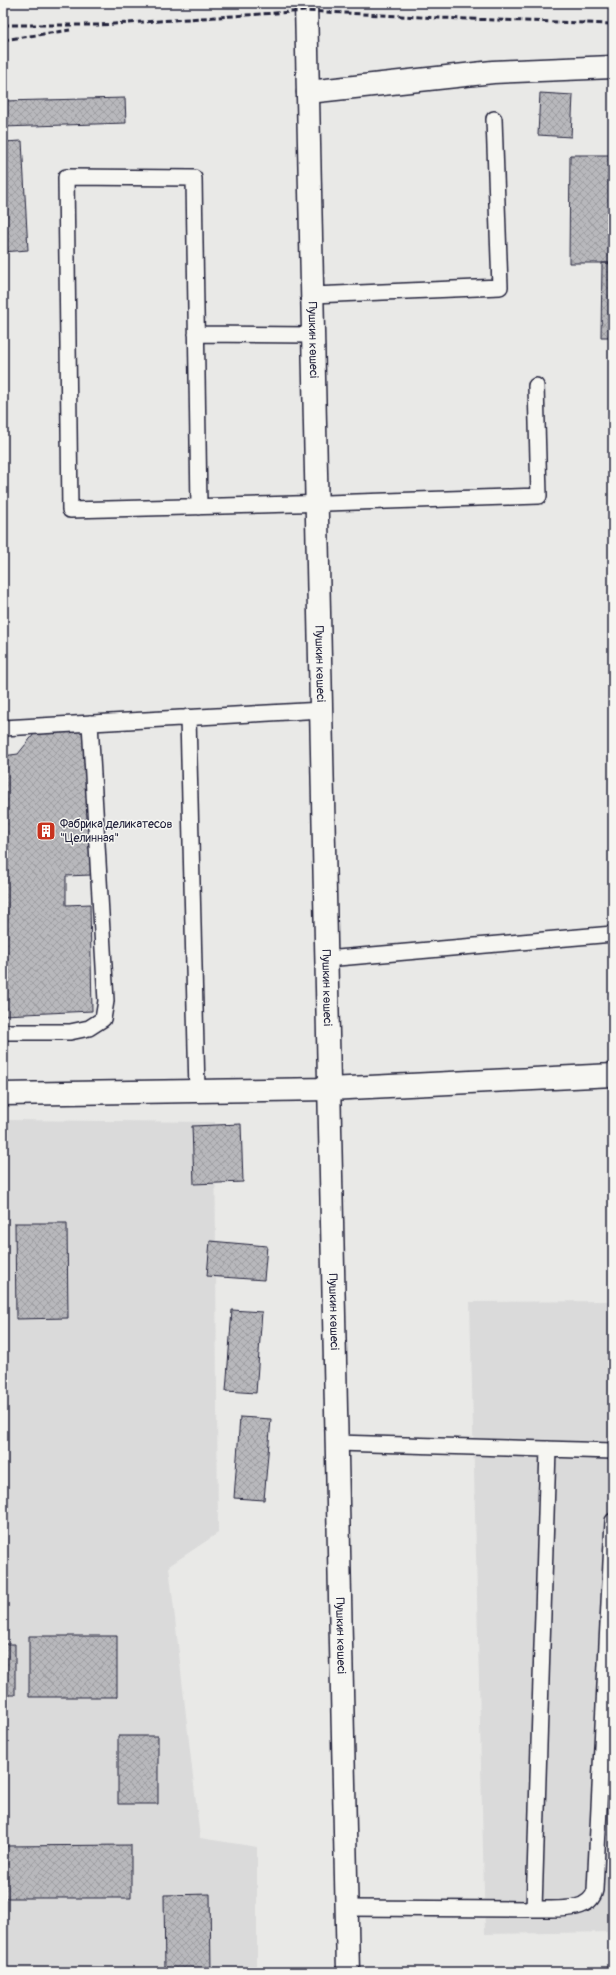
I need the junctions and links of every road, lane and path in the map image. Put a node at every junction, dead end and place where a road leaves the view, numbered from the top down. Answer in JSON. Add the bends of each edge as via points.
{"nodes":[{"id":1,"x":306,"y":3,"type":"edge"},
{"id":2,"x":613,"y":67,"type":"edge"},
{"id":3,"x":308,"y":92,"type":"junction"},
{"id":4,"x":494,"y":119,"type":"dead end"},
{"id":5,"x":313,"y":295,"type":"junction"},
{"id":6,"x":196,"y":334,"type":"junction"},
{"id":7,"x":313,"y":335,"type":"junction"},
{"id":8,"x":536,"y":386,"type":"dead end"},
{"id":9,"x":318,"y":504,"type":"junction"},
{"id":10,"x":199,"y":507,"type":"junction"},
{"id":11,"x":322,"y":710,"type":"junction"},
{"id":12,"x":188,"y":717,"type":"junction"},
{"id":13,"x":90,"y":723,"type":"junction"},
{"id":14,"x":3,"y":728,"type":"edge"},
{"id":15,"x":613,"y":934,"type":"edge"},
{"id":16,"x":326,"y":959,"type":"junction"},
{"id":17,"x":3,"y":1032,"type":"edge"},
{"id":18,"x":613,"y":1075,"type":"edge"},
{"id":19,"x":329,"y":1089,"type":"junction"},
{"id":20,"x":197,"y":1091,"type":"junction"},
{"id":21,"x":3,"y":1094,"type":"edge"},
{"id":22,"x":337,"y":1443,"type":"junction"},
{"id":23,"x":548,"y":1449,"type":"junction"},
{"id":24,"x":613,"y":1451,"type":"edge"},
{"id":25,"x":613,"y":1521,"type":"edge"},
{"id":26,"x":347,"y":1908,"type":"junction"},
{"id":27,"x":534,"y":1909,"type":"junction"},
{"id":28,"x":348,"y":1972,"type":"edge"}],
"edges":[{"from":1,"to":3,"type":"main road","name":"Пушкин көшесі"},
{"from":2,"to":3,"type":"main road","via":[[493,72]]},
{"from":3,"to":5,"type":"main road","name":"Пушкин көшесі"},
{"from":4,"to":5,"type":"lane","via":[[500,287]]},
{"from":5,"to":7,"type":"main road","name":"Пушкин көшесі"},
{"from":6,"to":7,"type":"lane"},
{"from":6,"to":10,"type":"lane"},
{"from":6,"to":10,"type":"lane","via":[[194,178],[66,177],[70,510]]},
{"from":7,"to":9,"type":"main road","name":"Пушкин көшесі"},
{"from":8,"to":9,"type":"lane","via":[[539,496]]},
{"from":9,"to":10,"type":"lane"},
{"from":9,"to":11,"type":"main road","name":"Пушкин көшесі"},
{"from":11,"to":12,"type":"lane"},
{"from":11,"to":16,"type":"main road","name":"Пушкин көшесі"},
{"from":12,"to":13,"type":"lane"},
{"from":12,"to":20,"type":"lane"},
{"from":13,"to":14,"type":"lane"},
{"from":13,"to":17,"type":"lane","via":[[106,1001],[104,1019],[89,1028],[70,1032]]},
{"from":15,"to":16,"type":"lane"},
{"from":16,"to":19,"type":"main road","name":"Пушкин көшесі"},
{"from":18,"to":19,"type":"main road"},
{"from":19,"to":20,"type":"main road"},
{"from":19,"to":22,"type":"main road","name":"Пушкин көшесі"},
{"from":20,"to":21,"type":"main road"},
{"from":22,"to":23,"type":"lane"},
{"from":22,"to":26,"type":"main road","name":"Пушкин көшесі"},
{"from":23,"to":24,"type":"lane"},
{"from":23,"to":27,"type":"lane"},
{"from":25,"to":27,"type":"lane","via":[[594,1896],[588,1903],[577,1907]]},
{"from":26,"to":27,"type":"lane"},
{"from":26,"to":28,"type":"main road","name":"Пушкин көшесі"}]}
